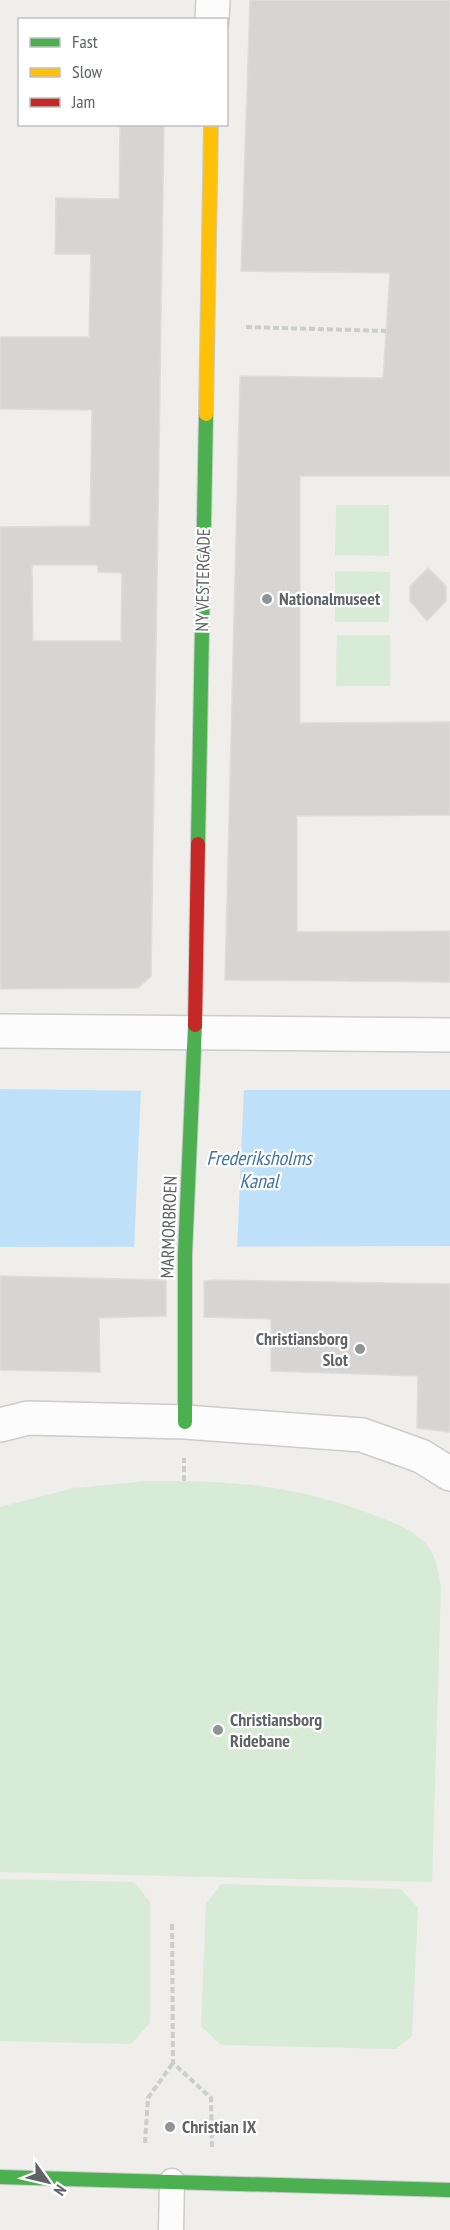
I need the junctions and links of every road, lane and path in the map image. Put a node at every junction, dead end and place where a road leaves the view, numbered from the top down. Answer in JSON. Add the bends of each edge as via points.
{"nodes":[{"id":1,"x":213,"y":0,"type":"edge"},
{"id":2,"x":212,"y":18,"type":"edge"},
{"id":3,"x":211,"y":126,"type":"edge"},
{"id":4,"x":207,"y":326,"type":"junction"},
{"id":5,"x":386,"y":331,"type":"dead end"},
{"id":6,"x":0,"y":1031,"type":"edge"},
{"id":7,"x":195,"y":1035,"type":"junction"},
{"id":8,"x":450,"y":1035,"type":"edge"},
{"id":9,"x":185,"y":1422,"type":"junction"},
{"id":10,"x":0,"y":1425,"type":"edge"},
{"id":11,"x":450,"y":1474,"type":"edge"},
{"id":12,"x":172,"y":1924,"type":"dead end"},
{"id":13,"x":173,"y":2064,"type":"junction"},
{"id":14,"x":0,"y":2177,"type":"edge"},
{"id":15,"x":172,"y":2181,"type":"junction"},
{"id":16,"x":143,"y":2182,"type":"junction"},
{"id":17,"x":212,"y":2183,"type":"junction"},
{"id":18,"x":450,"y":2190,"type":"edge"},
{"id":19,"x":171,"y":2230,"type":"edge"}],
"edges":[{"from":1,"to":2,"type":"street"},
{"from":3,"to":4,"type":"street","name":"NY VESTERGADE"},
{"from":4,"to":5,"type":"path"},
{"from":4,"to":7,"type":"street","name":"NY VESTERGADE"},
{"from":6,"to":7,"type":"street"},
{"from":7,"to":8,"type":"street"},
{"from":7,"to":9,"type":"street","name":"MARMORBROEN","via":[[185,1254]]},
{"from":9,"to":10,"type":"street","via":[[28,1418]]},
{"from":9,"to":11,"type":"street","via":[[362,1435],[421,1456]]},
{"from":12,"to":13,"type":"path"},
{"from":13,"to":16,"type":"path","via":[[148,2098]]},
{"from":13,"to":17,"type":"path","via":[[211,2098]]},
{"from":14,"to":16,"type":"street"},
{"from":15,"to":16,"type":"street"},
{"from":15,"to":17,"type":"street"},
{"from":15,"to":19,"type":"lane"},
{"from":17,"to":18,"type":"street"}]}
